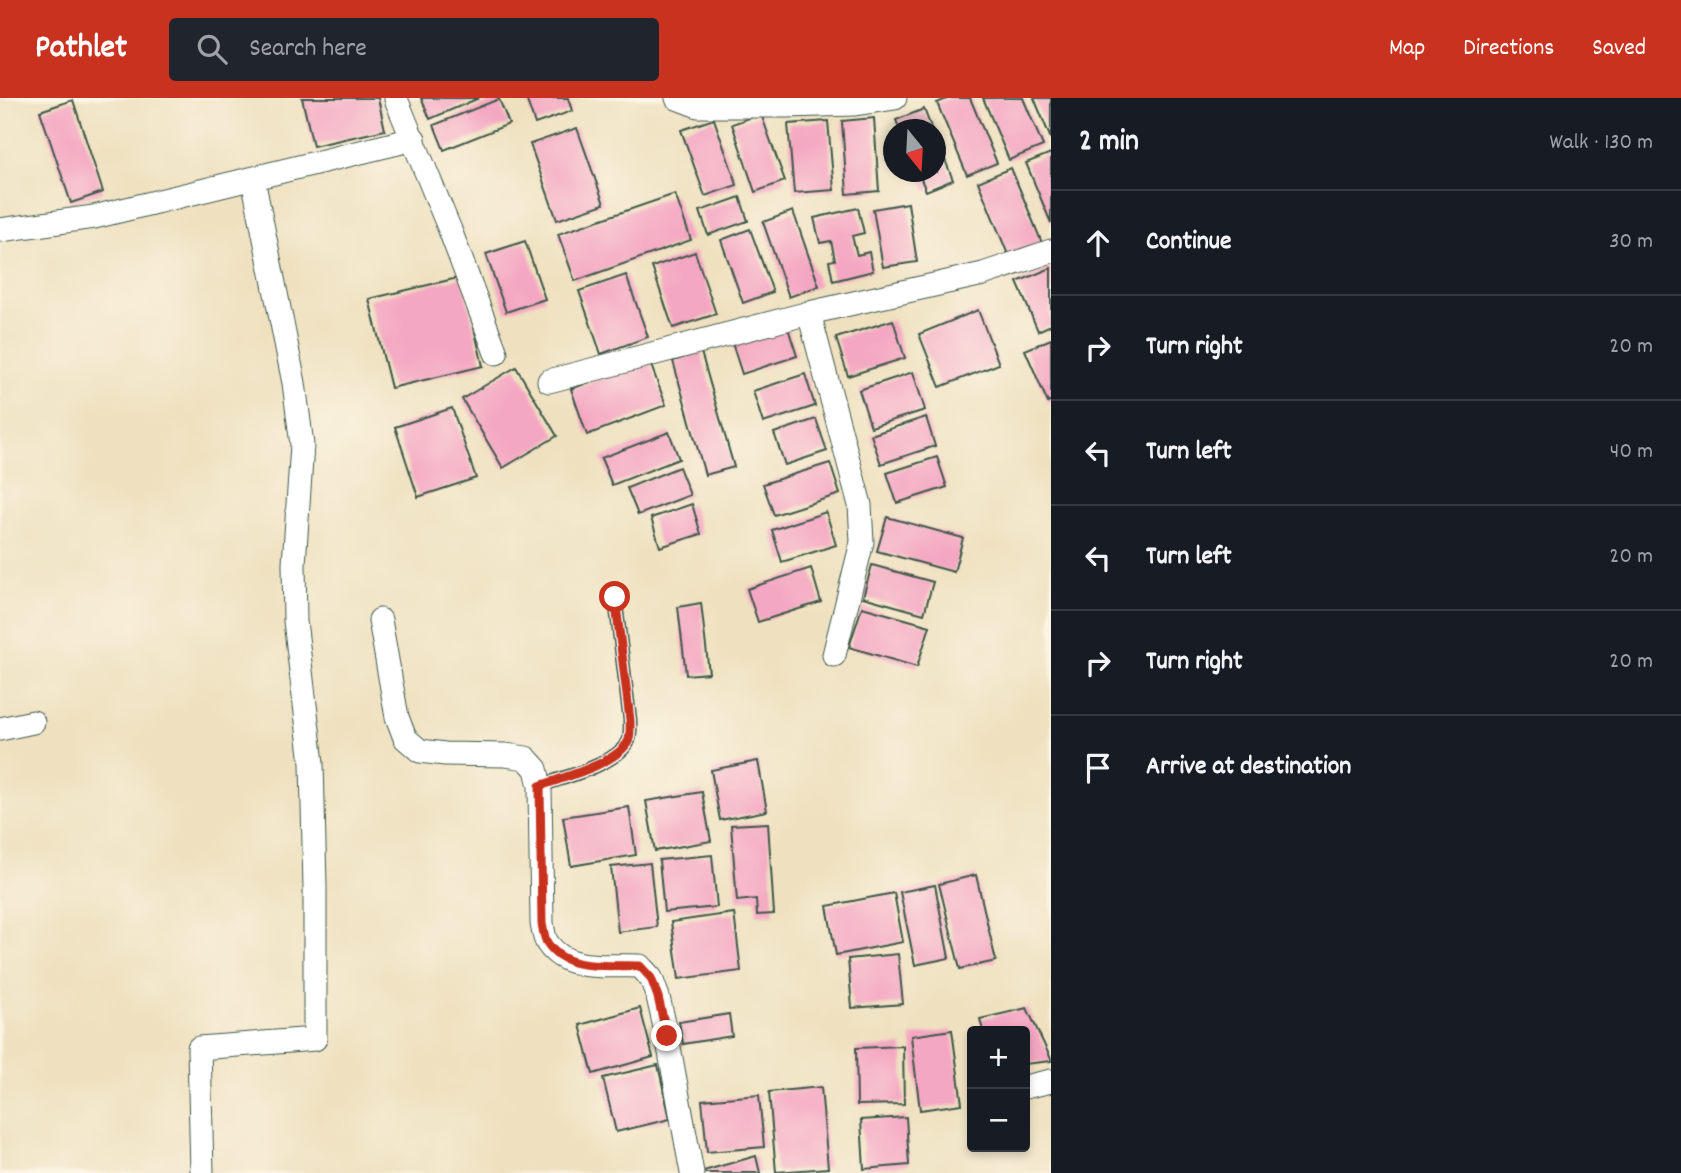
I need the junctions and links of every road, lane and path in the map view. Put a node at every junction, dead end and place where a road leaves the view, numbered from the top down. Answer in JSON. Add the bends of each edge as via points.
{"nodes":[{"id":1,"x":677,"y":98,"type":"edge"},
{"id":2,"x":895,"y":98,"type":"edge"},
{"id":3,"x":396,"y":99,"type":"edge"},
{"id":4,"x":414,"y":139,"type":"junction"},
{"id":5,"x":253,"y":179,"type":"junction"},
{"id":6,"x":0,"y":230,"type":"edge"},
{"id":7,"x":1051,"y":251,"type":"edge"},
{"id":8,"x":808,"y":313,"type":"junction"},
{"id":9,"x":496,"y":353,"type":"dead end"},
{"id":10,"x":549,"y":382,"type":"dead end"},
{"id":11,"x":615,"y":597,"type":"dead end"},
{"id":12,"x":380,"y":620,"type":"dead end"},
{"id":13,"x":834,"y":655,"type":"dead end"},
{"id":14,"x":33,"y":722,"type":"dead end"},
{"id":15,"x":0,"y":729,"type":"edge"},
{"id":16,"x":540,"y":786,"type":"junction"},
{"id":17,"x":1051,"y":1081,"type":"edge"},
{"id":18,"x":1030,"y":1086,"type":"edge"},
{"id":19,"x":202,"y":1173,"type":"edge"},
{"id":20,"x":692,"y":1173,"type":"edge"}],
"edges":[{"from":1,"to":2,"type":"street","via":[[698,106],[787,106]]},
{"from":3,"to":4,"type":"street"},
{"from":4,"to":5,"type":"street"},
{"from":4,"to":9,"type":"street"},
{"from":5,"to":6,"type":"street","via":[[94,217]]},
{"from":5,"to":19,"type":"street","via":[[302,445],[295,621],[312,763],[315,1039],[199,1048]]},
{"from":7,"to":8,"type":"street","via":[[983,274]]},
{"from":8,"to":10,"type":"street"},
{"from":8,"to":13,"type":"street","via":[[860,505],[862,542]]},
{"from":11,"to":16,"type":"lane","via":[[630,740],[619,753],[597,765]]},
{"from":12,"to":16,"type":"street","via":[[405,738],[420,751],[526,758],[536,769]]},
{"from":14,"to":15,"type":"street"},
{"from":16,"to":20,"type":"street","via":[[542,923],[547,943],[566,961],[640,966],[651,978],[667,1036]]},
{"from":17,"to":18,"type":"street"}]}
